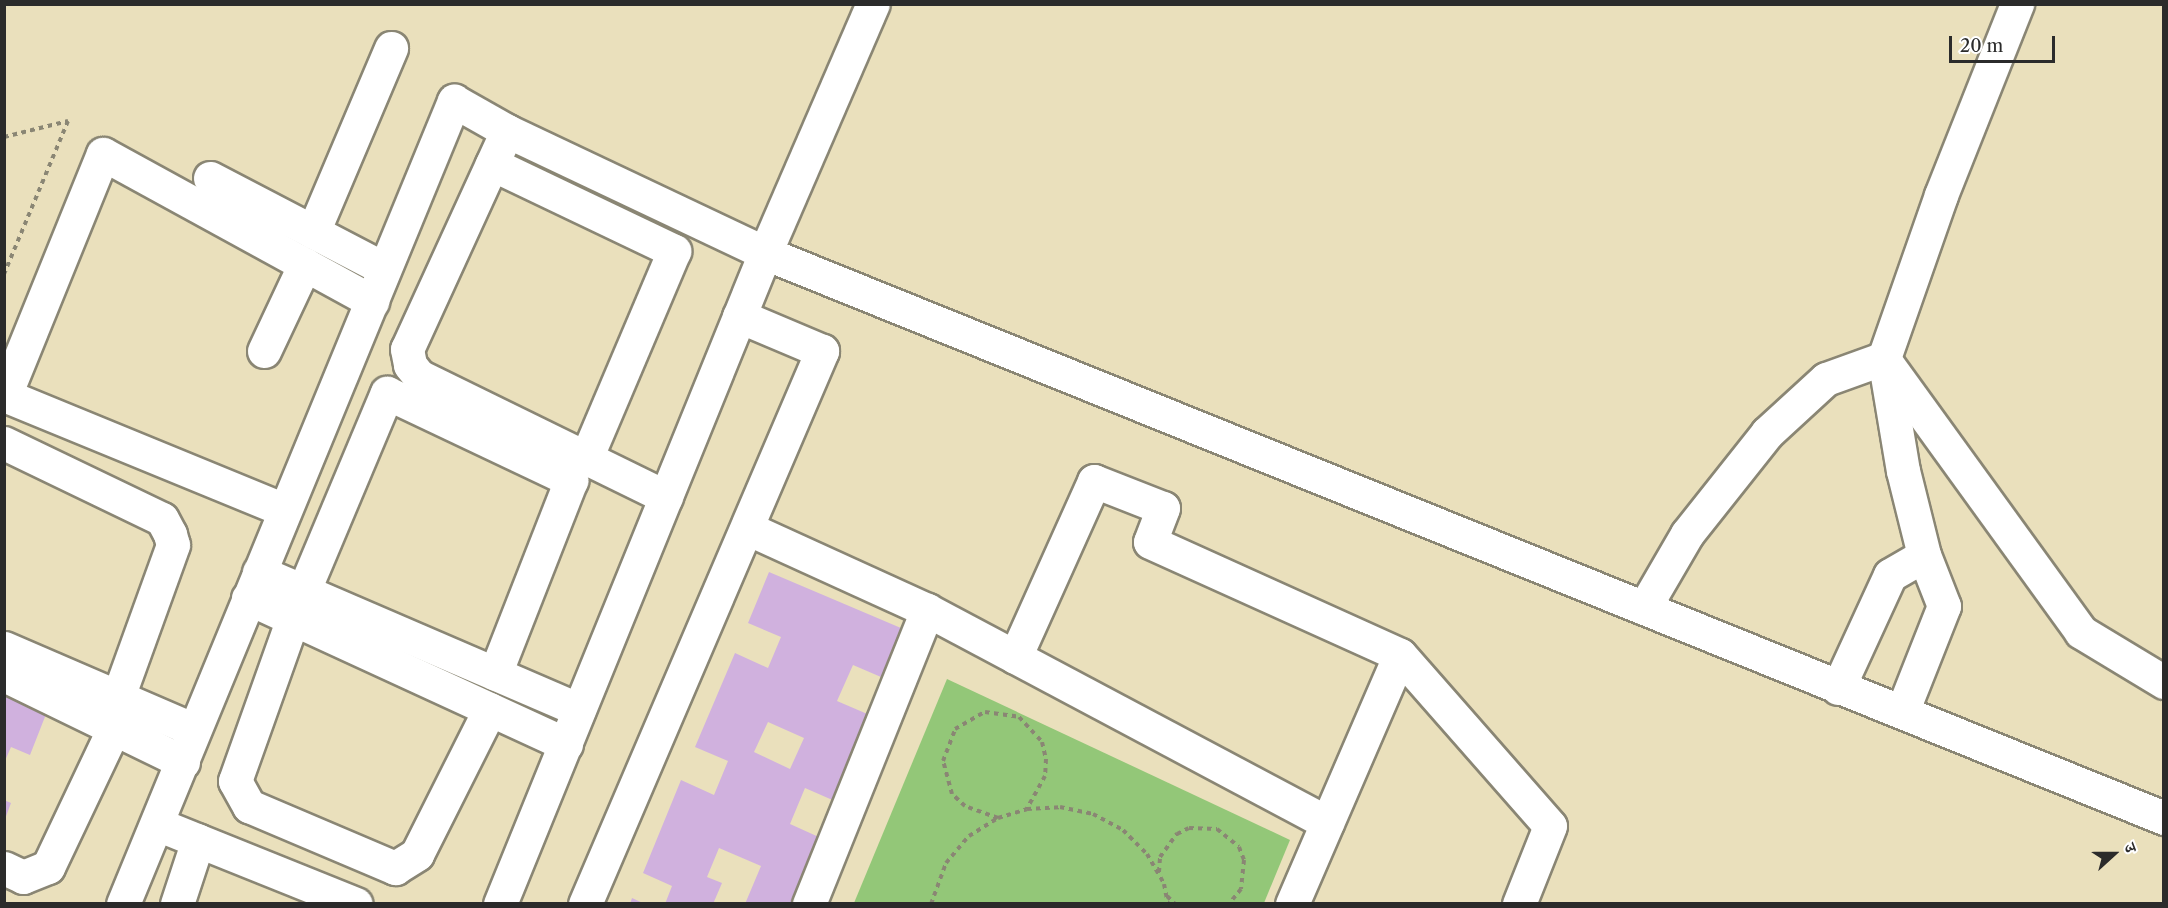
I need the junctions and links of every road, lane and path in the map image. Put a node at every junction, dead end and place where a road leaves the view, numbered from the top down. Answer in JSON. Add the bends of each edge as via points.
{"nodes":[{"id":1,"x":873,"y":4,"type":"edge"},
{"id":2,"x":2017,"y":4,"type":"edge"},
{"id":3,"x":391,"y":48,"type":"dead end"},
{"id":4,"x":507,"y":131,"type":"junction"},
{"id":5,"x":4,"y":137,"type":"edge"},
{"id":6,"x":492,"y":164,"type":"junction"},
{"id":7,"x":210,"y":178,"type":"dead end"},
{"id":8,"x":313,"y":232,"type":"junction"},
{"id":9,"x":765,"y":253,"type":"junction"},
{"id":10,"x":305,"y":264,"type":"junction"},
{"id":11,"x":383,"y":268,"type":"junction"},
{"id":12,"x":4,"y":274,"type":"edge"},
{"id":13,"x":372,"y":301,"type":"junction"},
{"id":14,"x":739,"y":316,"type":"junction"},
{"id":15,"x":264,"y":351,"type":"dead end"},
{"id":16,"x":1884,"y":358,"type":"junction"},
{"id":17,"x":5,"y":395,"type":"edge"},
{"id":18,"x":4,"y":443,"type":"edge"},
{"id":19,"x":586,"y":458,"type":"junction"},
{"id":20,"x":666,"y":497,"type":"junction"},
{"id":21,"x":284,"y":510,"type":"junction"},
{"id":22,"x":747,"y":528,"type":"junction"},
{"id":23,"x":1924,"y":555,"type":"junction"},
{"id":24,"x":253,"y":585,"type":"junction"},
{"id":25,"x":299,"y":604,"type":"junction"},
{"id":26,"x":1644,"y":608,"type":"junction"},
{"id":27,"x":927,"y":610,"type":"junction"},
{"id":28,"x":4,"y":648,"type":"edge"},
{"id":29,"x":1400,"y":655,"type":"junction"},
{"id":30,"x":1015,"y":657,"type":"junction"},
{"id":31,"x":495,"y":674,"type":"junction"},
{"id":32,"x":4,"y":675,"type":"edge"},
{"id":33,"x":2163,"y":682,"type":"edge"},
{"id":34,"x":1838,"y":688,"type":"junction"},
{"id":35,"x":490,"y":709,"type":"junction"},
{"id":36,"x":579,"y":710,"type":"junction"},
{"id":37,"x":1902,"y":712,"type":"junction"},
{"id":38,"x":116,"y":713,"type":"junction"},
{"id":39,"x":194,"y":730,"type":"junction"},
{"id":40,"x":566,"y":744,"type":"junction"},
{"id":41,"x":183,"y":762,"type":"junction"},
{"id":42,"x":1027,"y":808,"type":"junction"},
{"id":43,"x":998,"y":818,"type":"junction"},
{"id":44,"x":2163,"y":819,"type":"edge"},
{"id":45,"x":1326,"y":823,"type":"junction"},
{"id":46,"x":157,"y":824,"type":"junction"},
{"id":47,"x":198,"y":840,"type":"junction"},
{"id":48,"x":4,"y":868,"type":"edge"},
{"id":49,"x":1164,"y":884,"type":"junction"},
{"id":50,"x":123,"y":903,"type":"edge"},
{"id":51,"x":177,"y":903,"type":"edge"},
{"id":52,"x":356,"y":903,"type":"edge"},
{"id":53,"x":500,"y":903,"type":"edge"},
{"id":54,"x":585,"y":903,"type":"edge"},
{"id":55,"x":809,"y":903,"type":"edge"},
{"id":56,"x":931,"y":903,"type":"edge"},
{"id":57,"x":1168,"y":903,"type":"edge"},
{"id":58,"x":1175,"y":903,"type":"edge"},
{"id":59,"x":1228,"y":903,"type":"edge"},
{"id":60,"x":1292,"y":903,"type":"edge"},
{"id":61,"x":1519,"y":903,"type":"edge"}],
"edges":[{"from":1,"to":9,"type":"street"},
{"from":2,"to":16,"type":"street","via":[[1941,195]]},
{"from":3,"to":8,"type":"street"},
{"from":4,"to":6,"type":"street"},
{"from":4,"to":9,"type":"street"},
{"from":4,"to":11,"type":"street","via":[[454,101]]},
{"from":5,"to":12,"type":"path","via":[[68,121]]},
{"from":6,"to":19,"type":"street","via":[[407,349],[410,365],[419,376]]},
{"from":6,"to":19,"type":"street","via":[[674,251]]},
{"from":7,"to":8,"type":"street"},
{"from":8,"to":11,"type":"street"},
{"from":9,"to":14,"type":"street"},
{"from":9,"to":26,"type":"street"},
{"from":10,"to":13,"type":"street"},
{"from":10,"to":15,"type":"street"},
{"from":10,"to":17,"type":"street","via":[[103,154]]},
{"from":11,"to":13,"type":"street"},
{"from":13,"to":21,"type":"street"},
{"from":14,"to":20,"type":"street"},
{"from":14,"to":22,"type":"street","via":[[822,351]]},
{"from":16,"to":23,"type":"street","via":[[1903,471]]},
{"from":16,"to":26,"type":"street","via":[[1826,379],[1767,433],[1687,534]]},
{"from":16,"to":33,"type":"street","via":[[2081,632]]},
{"from":17,"to":21,"type":"street"},
{"from":18,"to":38,"type":"street","via":[[162,519],[170,534],[173,545]]},
{"from":19,"to":20,"type":"street"},
{"from":20,"to":36,"type":"street"},
{"from":21,"to":24,"type":"street"},
{"from":22,"to":27,"type":"street"},
{"from":22,"to":54,"type":"street"},
{"from":23,"to":34,"type":"street","via":[[1890,575]]},
{"from":23,"to":37,"type":"street","via":[[1944,606]]},
{"from":24,"to":25,"type":"street"},
{"from":24,"to":39,"type":"street"},
{"from":25,"to":31,"type":"street"},
{"from":25,"to":31,"type":"street","via":[[387,393],[571,480]]},
{"from":25,"to":35,"type":"street"},
{"from":25,"to":35,"type":"street","via":[[235,781],[249,806],[395,868],[417,855]]},
{"from":26,"to":34,"type":"street"},
{"from":27,"to":30,"type":"street"},
{"from":27,"to":55,"type":"street"},
{"from":28,"to":38,"type":"street"},
{"from":29,"to":30,"type":"street","via":[[1150,542],[1163,508],[1094,481]]},
{"from":29,"to":45,"type":"street"},
{"from":29,"to":61,"type":"street","via":[[1550,826]]},
{"from":30,"to":45,"type":"street"},
{"from":31,"to":36,"type":"street"},
{"from":32,"to":38,"type":"street"},
{"from":34,"to":37,"type":"street"},
{"from":35,"to":40,"type":"street"},
{"from":36,"to":40,"type":"street"},
{"from":37,"to":44,"type":"street"},
{"from":38,"to":39,"type":"street"},
{"from":38,"to":41,"type":"street"},
{"from":38,"to":48,"type":"street","via":[[48,867],[23,876]]},
{"from":39,"to":41,"type":"street"},
{"from":40,"to":53,"type":"street"},
{"from":41,"to":46,"type":"street"},
{"from":42,"to":43,"type":"path"},
{"from":42,"to":43,"type":"path","via":[[1045,776],[1042,742],[1019,717],[985,712],[955,729],[946,744],[944,769],[952,794],[965,806]]},
{"from":42,"to":49,"type":"path","via":[[1060,807],[1093,814],[1123,830],[1147,854]]},
{"from":43,"to":56,"type":"path","via":[[969,837],[946,863]]},
{"from":45,"to":60,"type":"street"},
{"from":46,"to":47,"type":"street"},
{"from":46,"to":50,"type":"street"},
{"from":47,"to":51,"type":"street"},
{"from":47,"to":52,"type":"street"},
{"from":49,"to":57,"type":"path"},
{"from":49,"to":58,"type":"path","via":[[1168,897]]},
{"from":49,"to":59,"type":"path","via":[[1158,871],[1167,844],[1189,828],[1217,829],[1239,847],[1244,860],[1241,889]]}]}
